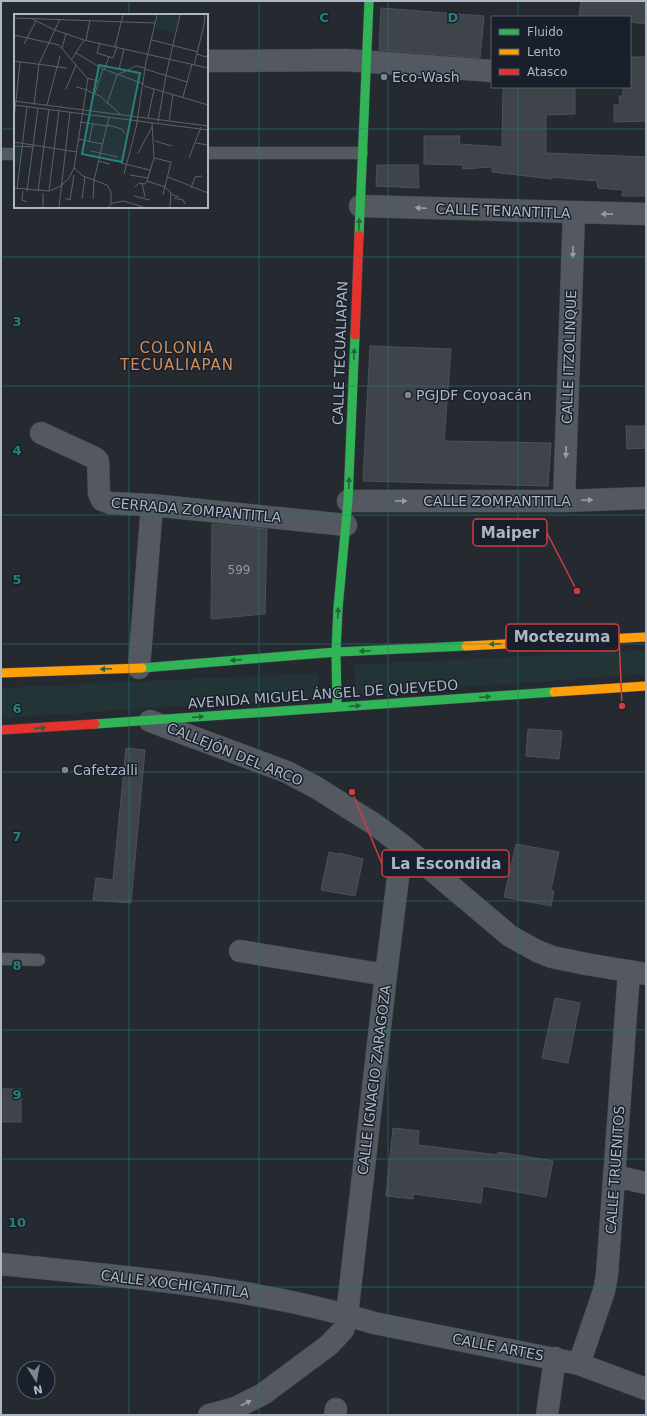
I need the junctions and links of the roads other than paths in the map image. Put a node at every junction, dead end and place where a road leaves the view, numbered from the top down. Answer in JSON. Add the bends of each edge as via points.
{"nodes":[{"id":1,"x":369,"y":1,"type":"edge"},
{"id":2,"x":208,"y":61,"type":"edge"},
{"id":3,"x":366,"y":62,"type":"junction"},
{"id":4,"x":491,"y":71,"type":"edge"},
{"id":5,"x":208,"y":153,"type":"edge"},
{"id":6,"x":362,"y":153,"type":"junction"},
{"id":7,"x":1,"y":154,"type":"edge"},
{"id":8,"x":14,"y":154,"type":"edge"},
{"id":9,"x":360,"y":206,"type":"junction"},
{"id":10,"x":574,"y":213,"type":"junction"},
{"id":11,"x":646,"y":214,"type":"edge"},
{"id":12,"x":40,"y":433,"type":"dead end"},
{"id":13,"x":646,"y":498,"type":"edge"},
{"id":14,"x":348,"y":501,"type":"junction"},
{"id":15,"x":564,"y":501,"type":"junction"},
{"id":16,"x":152,"y":505,"type":"junction"},
{"id":17,"x":346,"y":525,"type":"junction"},
{"id":18,"x":646,"y":637,"type":"edge"},
{"id":19,"x":336,"y":652,"type":"junction"},
{"id":20,"x":138,"y":668,"type":"junction"},
{"id":21,"x":1,"y":674,"type":"edge"},
{"id":22,"x":646,"y":686,"type":"edge"},
{"id":23,"x":337,"y":707,"type":"junction"},
{"id":24,"x":150,"y":720,"type":"junction"},
{"id":25,"x":1,"y":730,"type":"edge"},
{"id":26,"x":402,"y":845,"type":"junction"},
{"id":27,"x":240,"y":951,"type":"dead end"},
{"id":28,"x":1,"y":958,"type":"edge"},
{"id":29,"x":39,"y":960,"type":"dead end"},
{"id":30,"x":638,"y":973,"type":"edge"},
{"id":31,"x":386,"y":975,"type":"junction"},
{"id":32,"x":614,"y":1176,"type":"junction"},
{"id":33,"x":646,"y":1184,"type":"edge"},
{"id":34,"x":1,"y":1264,"type":"edge"},
{"id":35,"x":347,"y":1315,"type":"junction"},
{"id":36,"x":555,"y":1358,"type":"junction"},
{"id":37,"x":579,"y":1364,"type":"junction"},
{"id":38,"x":646,"y":1389,"type":"edge"},
{"id":39,"x":209,"y":1415,"type":"edge"},
{"id":40,"x":547,"y":1415,"type":"edge"}],
"edges":[{"from":1,"to":3,"type":"main road","name":"CALLE TECUALIAPAN"},
{"from":2,"to":3,"type":"street"},
{"from":3,"to":4,"type":"street"},
{"from":3,"to":6,"type":"main road","name":"CALLE TECUALIAPAN"},
{"from":5,"to":6,"type":"lane"},
{"from":6,"to":9,"type":"main road","name":"CALLE TECUALIAPAN"},
{"from":7,"to":8,"type":"lane"},
{"from":10,"to":9,"type":"street","name":"CALLE TENANTITLA","one_way":true},
{"from":14,"to":9,"type":"main road","name":"CALLE TECUALIAPAN","one_way":true},
{"from":11,"to":10,"type":"street","name":"CALLE TENANTITLA","one_way":true},
{"from":10,"to":15,"type":"street","name":"CALLE ITZOLINQUE","one_way":true},
{"from":12,"to":16,"type":"street","name":"CERRADA ZOMPANTITLA","via":[[98,461],[102,500],[110,503]]},
{"from":15,"to":13,"type":"street","name":"CALLE ZOMPANTITLA","one_way":true},
{"from":14,"to":15,"type":"street","name":"CALLE ZOMPANTITLA","one_way":true},
{"from":14,"to":17,"type":"main road","name":"CALLE TECUALIAPAN"},
{"from":16,"to":17,"type":"street","name":"CERRADA ZOMPANTITLA"},
{"from":16,"to":20,"type":"street"},
{"from":19,"to":17,"type":"main road","name":"CALLE TECUALIAPAN","one_way":true},
{"from":18,"to":19,"type":"main road","one_way":true},
{"from":19,"to":20,"type":"main road","one_way":true},
{"from":19,"to":23,"type":"main road","name":"CALLE TECUALIAPAN"},
{"from":20,"to":21,"type":"main road","one_way":true},
{"from":23,"to":22,"type":"main road","name":"AVENIDA MIGUEL ÁNGEL DE QUEVEDO","one_way":true},
{"from":24,"to":23,"type":"main road","name":"AVENIDA MIGUEL ÁNGEL DE QUEVEDO","one_way":true},
{"from":25,"to":24,"type":"main road","name":"AVENIDA MIGUEL ÁNGEL DE QUEVEDO","one_way":true},
{"from":24,"to":26,"type":"street","name":"CALLEJÓN DEL ARCO","via":[[287,772],[346,805]]},
{"from":26,"to":30,"type":"street","name":"CALLEJÓN DEL ARCO","via":[[510,936],[523,944],[552,957]]},
{"from":26,"to":31,"type":"street","name":"CALLE IGNACIO ZARAGOZA"},
{"from":27,"to":31,"type":"street"},
{"from":28,"to":29,"type":"lane"},
{"from":30,"to":32,"type":"street","name":"CALLE TRUENITOS"},
{"from":31,"to":35,"type":"street","name":"CALLE IGNACIO ZARAGOZA"},
{"from":32,"to":33,"type":"street"},
{"from":32,"to":37,"type":"street","name":"CALLE TRUENITOS","via":[[607,1275]]},
{"from":34,"to":35,"type":"street","name":"CALLE XOCHICATITLA","via":[[184,1283],[269,1297]]},
{"from":35,"to":36,"type":"street","name":"CALLE ARTES","via":[[374,1323]]},
{"from":39,"to":35,"type":"street","name":"CALLE IGNACIO ZARAGOZA","one_way":true,"via":[[235,1408],[269,1389],[329,1345],[343,1330]]},
{"from":36,"to":37,"type":"street","name":"CALLE ARTES"},
{"from":36,"to":40,"type":"street"},
{"from":37,"to":38,"type":"street","name":"CALLE ARTES"}]}
